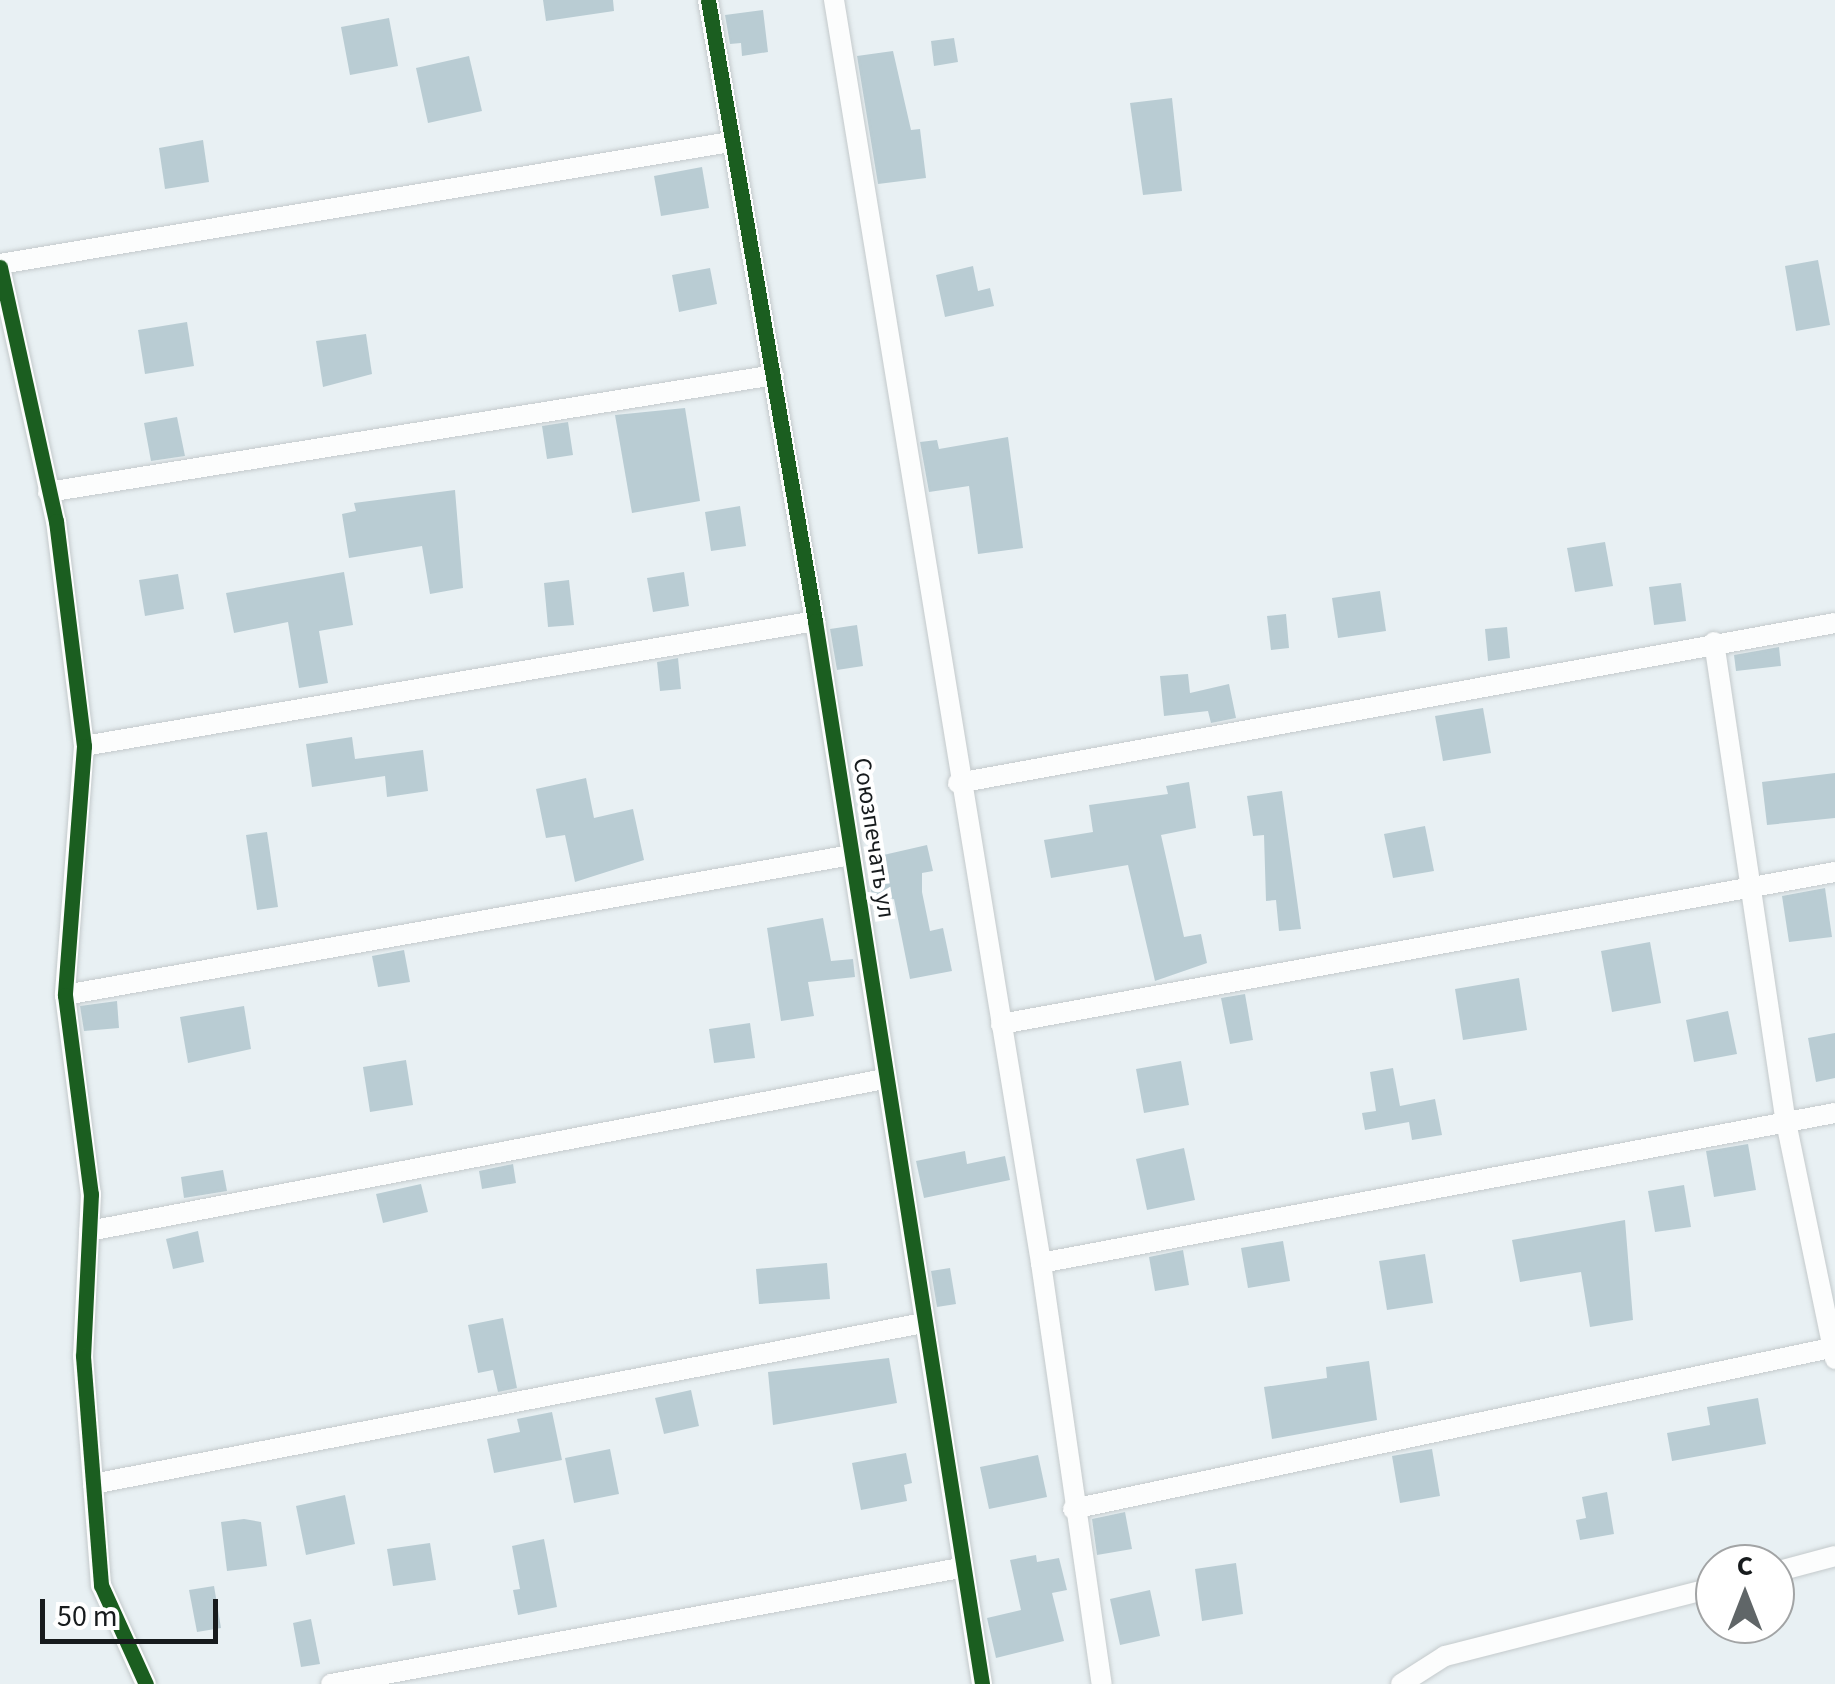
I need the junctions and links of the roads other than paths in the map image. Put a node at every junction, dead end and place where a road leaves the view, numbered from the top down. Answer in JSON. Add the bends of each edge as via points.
{"nodes":[{"id":1,"x":708,"y":0,"type":"edge"},
{"id":2,"x":834,"y":0,"type":"edge"},
{"id":3,"x":730,"y":142,"type":"junction"},
{"id":4,"x":0,"y":265,"type":"edge"},
{"id":5,"x":774,"y":375,"type":"junction"},
{"id":6,"x":48,"y":492,"type":"junction"},
{"id":7,"x":815,"y":621,"type":"junction"},
{"id":8,"x":1835,"y":623,"type":"edge"},
{"id":9,"x":1714,"y":642,"type":"junction"},
{"id":10,"x":84,"y":746,"type":"junction"},
{"id":11,"x":958,"y":783,"type":"junction"},
{"id":12,"x":851,"y":855,"type":"junction"},
{"id":13,"x":1835,"y":872,"type":"edge"},
{"id":14,"x":1756,"y":886,"type":"junction"},
{"id":15,"x":65,"y":995,"type":"junction"},
{"id":16,"x":1001,"y":1024,"type":"junction"},
{"id":17,"x":884,"y":1079,"type":"junction"},
{"id":18,"x":1835,"y":1113,"type":"edge"},
{"id":19,"x":1786,"y":1122,"type":"junction"},
{"id":20,"x":89,"y":1232,"type":"junction"},
{"id":21,"x":1040,"y":1263,"type":"junction"},
{"id":22,"x":923,"y":1323,"type":"junction"},
{"id":23,"x":1834,"y":1352,"type":"edge"},
{"id":24,"x":93,"y":1484,"type":"junction"},
{"id":25,"x":1074,"y":1509,"type":"junction"},
{"id":26,"x":1835,"y":1556,"type":"edge"},
{"id":27,"x":1795,"y":1567,"type":"edge"},
{"id":28,"x":960,"y":1568,"type":"junction"},
{"id":29,"x":1695,"y":1592,"type":"edge"},
{"id":30,"x":146,"y":1684,"type":"edge"},
{"id":31,"x":331,"y":1684,"type":"edge"},
{"id":32,"x":982,"y":1684,"type":"edge"},
{"id":33,"x":1102,"y":1684,"type":"edge"},
{"id":34,"x":1402,"y":1684,"type":"edge"}],
"edges":[{"from":1,"to":3,"type":"street","name":"Союзпечать ул"},
{"from":2,"to":11,"type":"street"},
{"from":3,"to":4,"type":"street"},
{"from":3,"to":5,"type":"street","name":"Союзпечать ул"},
{"from":4,"to":6,"type":"street"},
{"from":5,"to":6,"type":"street"},
{"from":5,"to":7,"type":"street","name":"Союзпечать ул"},
{"from":6,"to":10,"type":"street"},
{"from":7,"to":10,"type":"street"},
{"from":7,"to":12,"type":"street","name":"Союзпечать ул"},
{"from":8,"to":9,"type":"street"},
{"from":9,"to":11,"type":"street"},
{"from":9,"to":14,"type":"street"},
{"from":10,"to":15,"type":"street"},
{"from":11,"to":16,"type":"street"},
{"from":12,"to":15,"type":"street"},
{"from":12,"to":17,"type":"street","name":"Союзпечать ул"},
{"from":13,"to":14,"type":"street"},
{"from":14,"to":16,"type":"street"},
{"from":14,"to":19,"type":"street"},
{"from":15,"to":20,"type":"street"},
{"from":16,"to":21,"type":"street"},
{"from":17,"to":20,"type":"street"},
{"from":17,"to":22,"type":"street","name":"Союзпечать ул"},
{"from":18,"to":19,"type":"street"},
{"from":19,"to":21,"type":"street"},
{"from":19,"to":23,"type":"street"},
{"from":20,"to":24,"type":"street","via":[[83,1356]]},
{"from":21,"to":25,"type":"street"},
{"from":22,"to":24,"type":"street"},
{"from":22,"to":28,"type":"street","name":"Союзпечать ул"},
{"from":23,"to":25,"type":"street"},
{"from":24,"to":30,"type":"street","via":[[101,1585]]},
{"from":25,"to":33,"type":"street"},
{"from":26,"to":27,"type":"street"},
{"from":28,"to":31,"type":"street"},
{"from":28,"to":32,"type":"street","name":"Союзпечать ул"},
{"from":29,"to":34,"type":"street","via":[[1445,1656]]}]}
